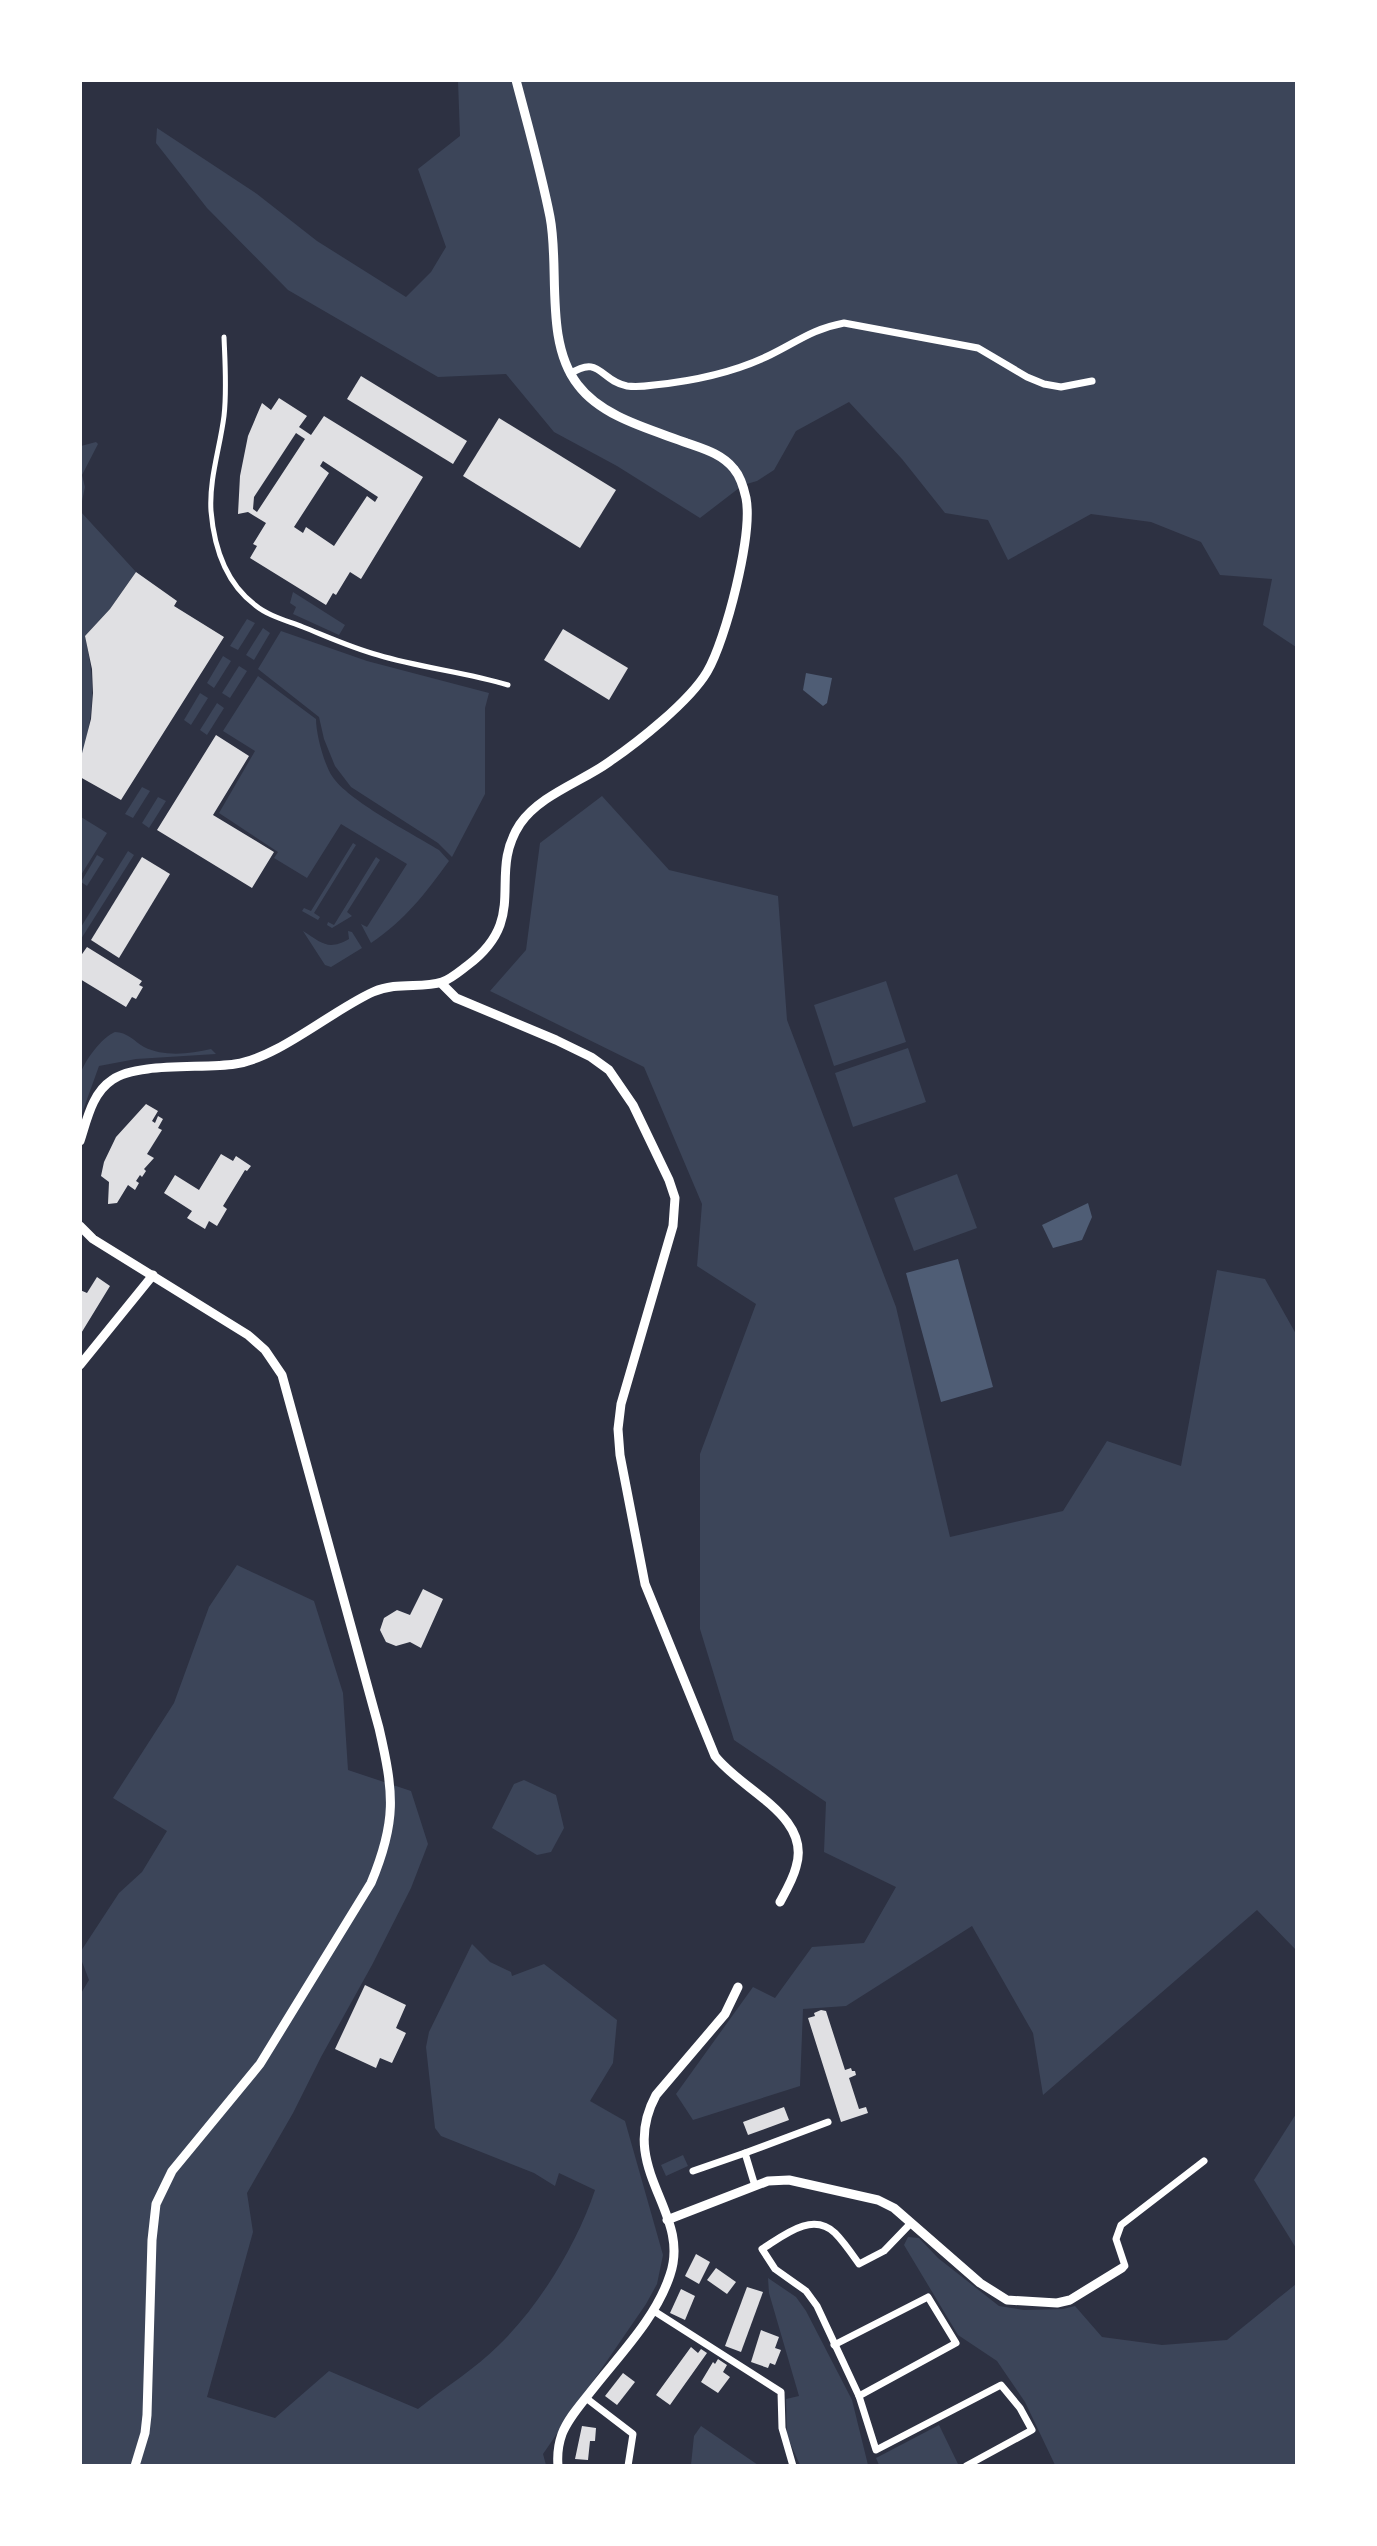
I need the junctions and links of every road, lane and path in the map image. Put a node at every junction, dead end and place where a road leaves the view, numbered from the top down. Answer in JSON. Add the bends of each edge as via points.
{"nodes":[{"id":1,"x":516,"y":80,"type":"edge"},
{"id":2,"x":224,"y":337,"type":"dead end"},
{"id":3,"x":570,"y":374,"type":"junction"},
{"id":4,"x":1092,"y":381,"type":"dead end"},
{"id":5,"x":508,"y":685,"type":"dead end"},
{"id":6,"x":441,"y":983,"type":"junction"},
{"id":7,"x":80,"y":1141,"type":"edge"},
{"id":8,"x":80,"y":1226,"type":"edge"},
{"id":9,"x":153,"y":1275,"type":"junction"},
{"id":10,"x":80,"y":1365,"type":"edge"},
{"id":11,"x":780,"y":1902,"type":"dead end"},
{"id":12,"x":738,"y":1987,"type":"dead end"},
{"id":13,"x":828,"y":2122,"type":"dead end"},
{"id":14,"x":745,"y":2153,"type":"junction"},
{"id":15,"x":1204,"y":2161,"type":"dead end"},
{"id":16,"x":693,"y":2171,"type":"dead end"},
{"id":17,"x":755,"y":2186,"type":"junction"},
{"id":18,"x":667,"y":2220,"type":"junction"},
{"id":19,"x":911,"y":2223,"type":"junction"},
{"id":20,"x":1122,"y":2268,"type":"joint"},
{"id":21,"x":653,"y":2311,"type":"junction"},
{"id":22,"x":834,"y":2345,"type":"junction"},
{"id":23,"x":859,"y":2396,"type":"junction"},
{"id":24,"x":586,"y":2398,"type":"junction"},
{"id":25,"x":135,"y":2466,"type":"edge"},
{"id":26,"x":558,"y":2466,"type":"edge"},
{"id":27,"x":628,"y":2466,"type":"edge"},
{"id":28,"x":793,"y":2466,"type":"edge"},
{"id":29,"x":966,"y":2466,"type":"edge"}],
"edges":[{"from":1,"to":3,"type":"street","via":[[551,220],[559,336]]},
{"from":2,"to":5,"type":"street","via":[[224,414],[211,511],[221,559],[239,590],[267,613],[340,642]]},
{"from":3,"to":4,"type":"street","via":[[592,366],[627,386],[654,386],[735,369],[822,327],[844,323],[978,348],[1044,384],[1061,387]]},
{"from":3,"to":6,"type":"street","via":[[588,397],[614,414],[715,453],[735,469],[746,500],[747,527],[738,573],[722,635],[706,672],[660,721],[621,753],[522,821],[509,847],[499,931],[476,959]]},
{"from":6,"to":7,"type":"street","via":[[403,984],[374,992],[252,1061],[121,1075],[94,1101]]},
{"from":6,"to":11,"type":"street","via":[[456,998],[556,1040],[609,1070],[633,1105],[669,1180],[675,1198],[673,1226],[621,1404],[620,1455],[645,1584],[715,1756],[794,1829],[797,1865]]},
{"from":8,"to":9,"type":"street","via":[[93,1239]]},
{"from":9,"to":10,"type":"street"},
{"from":9,"to":25,"type":"street","via":[[248,1335],[282,1375],[379,1728],[392,1804],[384,1852],[371,1883],[260,2064],[162,2188],[152,2240],[147,2415]]},
{"from":12,"to":18,"type":"street","via":[[725,2014],[656,2095],[645,2121],[646,2160]]},
{"from":13,"to":14,"type":"street"},
{"from":14,"to":16,"type":"street"},
{"from":14,"to":17,"type":"street"},
{"from":15,"to":20,"type":"street","via":[[1121,2225],[1116,2239]]},
{"from":17,"to":18,"type":"street"},
{"from":17,"to":19,"type":"street","via":[[789,2180],[878,2200]]},
{"from":18,"to":21,"type":"street","via":[[674,2264]]},
{"from":19,"to":20,"type":"street","via":[[980,2283],[1007,2300],[1070,2300]]},
{"from":19,"to":22,"type":"street","via":[[884,2251],[859,2264],[834,2232],[822,2226],[807,2224],[762,2249],[775,2269],[810,2296]]},
{"from":21,"to":24,"type":"street"},
{"from":21,"to":28,"type":"street","via":[[781,2392],[782,2428]]},
{"from":22,"to":23,"type":"street"},
{"from":22,"to":23,"type":"street","via":[[928,2297],[956,2343]]},
{"from":23,"to":29,"type":"street","via":[[876,2450],[1001,2385],[1032,2430]]},
{"from":24,"to":26,"type":"street","via":[[562,2432]]},
{"from":24,"to":27,"type":"street","via":[[633,2434]]}]}
